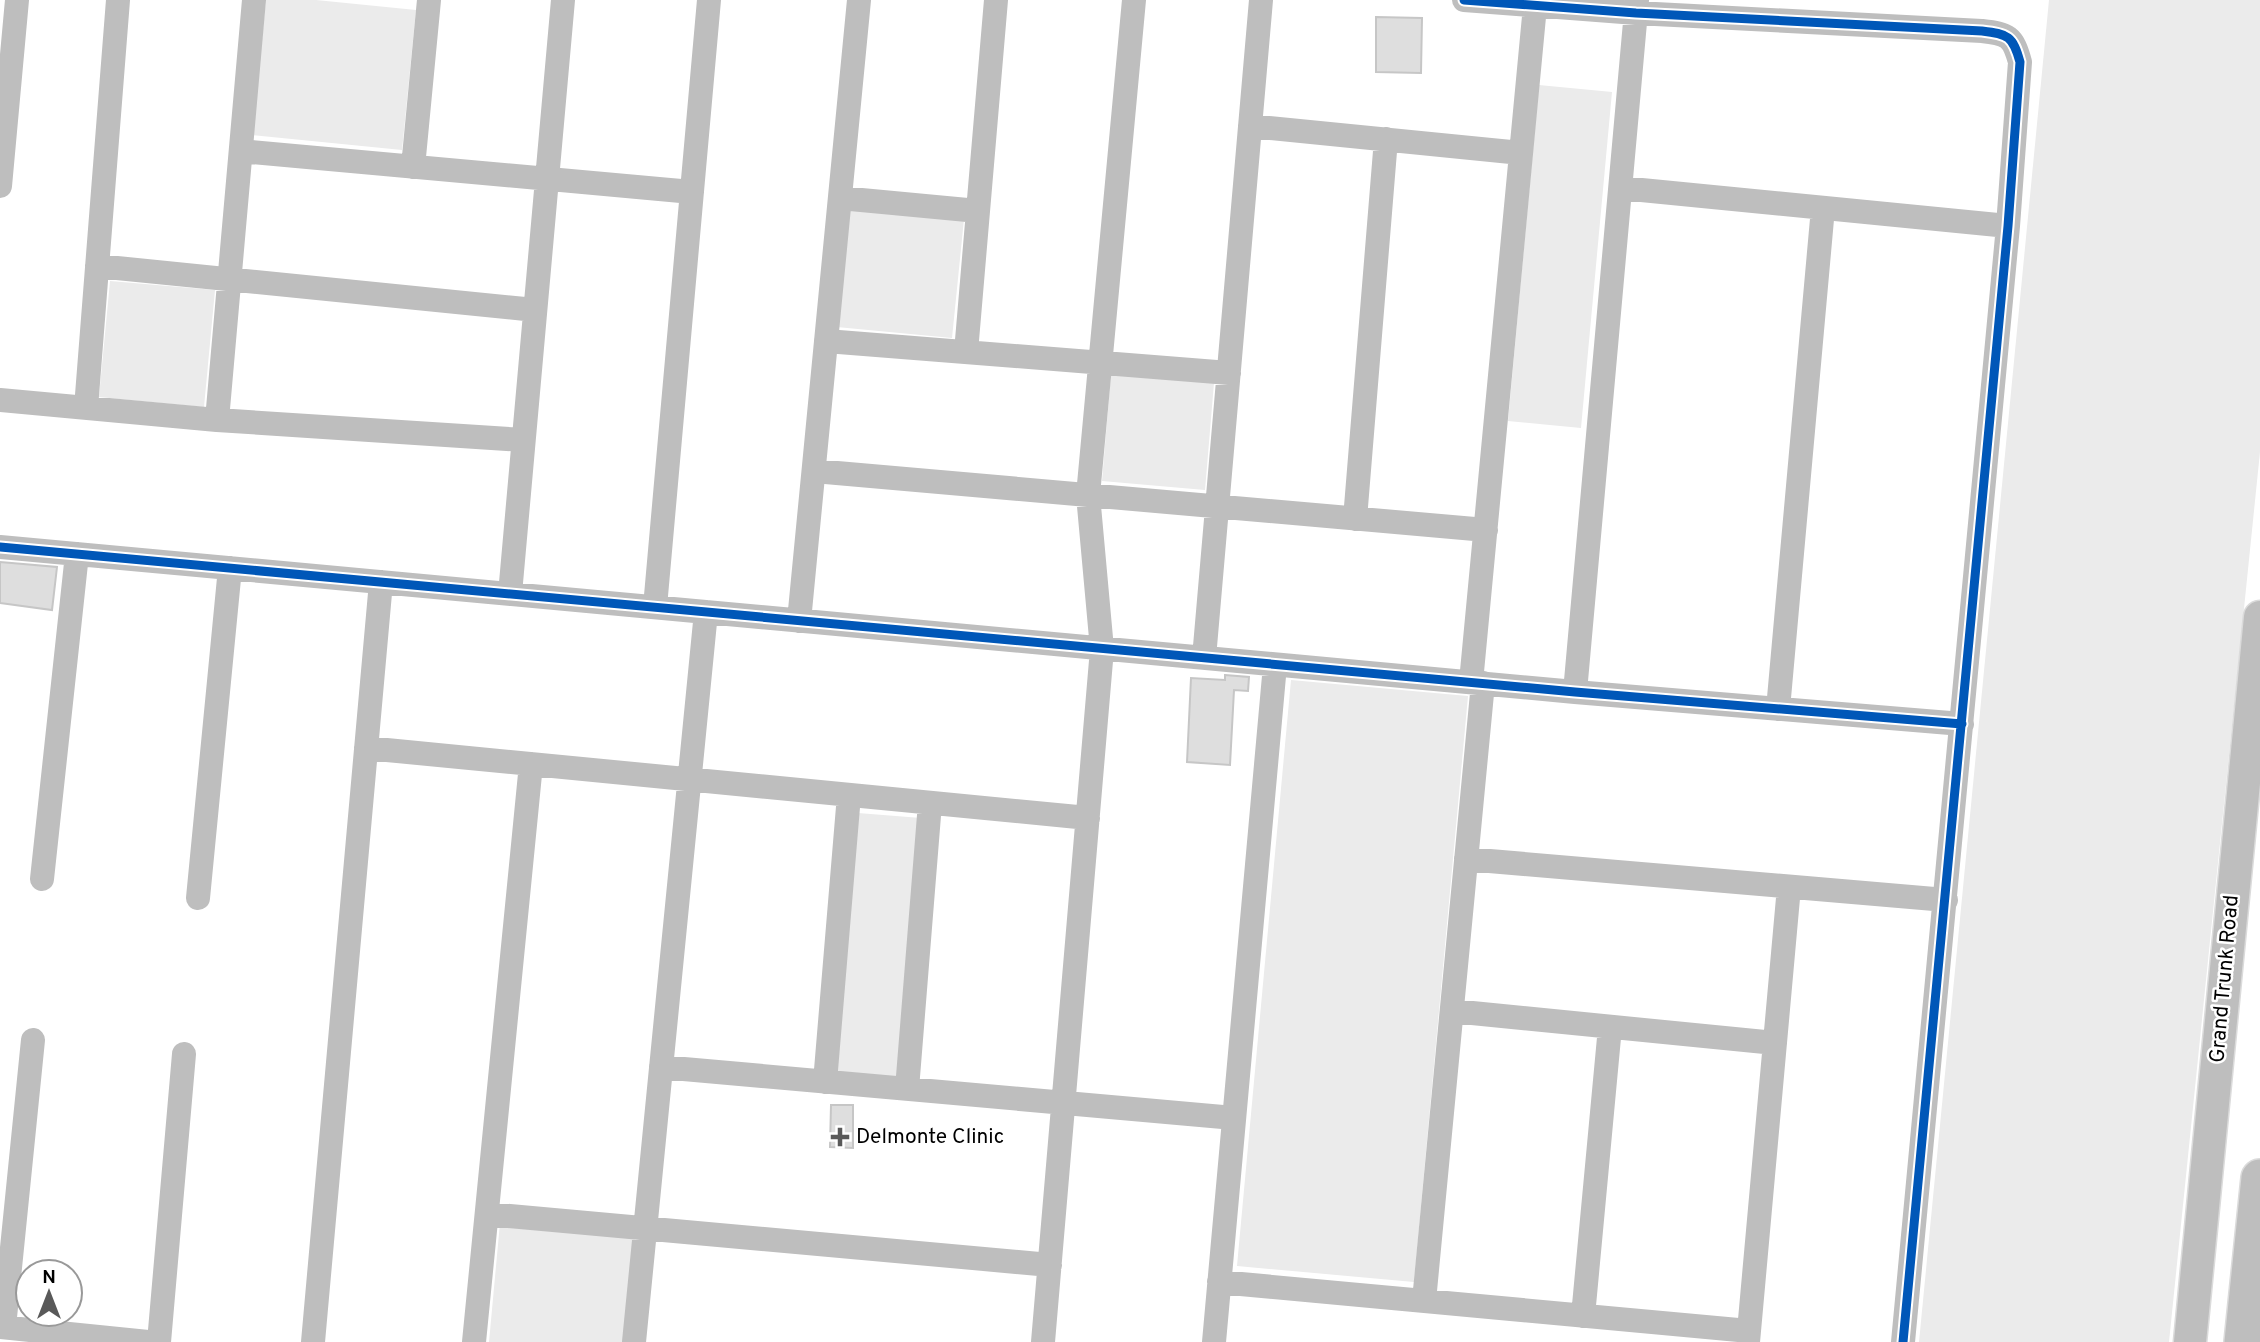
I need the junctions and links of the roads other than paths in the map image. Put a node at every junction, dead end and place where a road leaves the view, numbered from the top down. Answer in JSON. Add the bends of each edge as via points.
{"nodes":[{"id":1,"x":17,"y":0,"type":"edge"},
{"id":2,"x":118,"y":0,"type":"edge"},
{"id":3,"x":254,"y":0,"type":"edge"},
{"id":4,"x":429,"y":0,"type":"edge"},
{"id":5,"x":563,"y":0,"type":"edge"},
{"id":6,"x":709,"y":0,"type":"edge"},
{"id":7,"x":859,"y":0,"type":"edge"},
{"id":8,"x":996,"y":0,"type":"edge"},
{"id":9,"x":1134,"y":0,"type":"edge"},
{"id":10,"x":1261,"y":0,"type":"edge"},
{"id":11,"x":1465,"y":0,"type":"edge"},
{"id":12,"x":1535,"y":6,"type":"junction"},
{"id":13,"x":1636,"y":7,"type":"edge"},
{"id":14,"x":6,"y":53,"type":"edge"},
{"id":15,"x":1250,"y":126,"type":"junction"},
{"id":16,"x":1386,"y":139,"type":"junction"},
{"id":17,"x":241,"y":150,"type":"junction"},
{"id":18,"x":1521,"y":153,"type":"junction"},
{"id":19,"x":413,"y":167,"type":"junction"},
{"id":20,"x":547,"y":179,"type":"junction"},
{"id":21,"x":0,"y":186,"type":"edge"},
{"id":22,"x":1621,"y":188,"type":"junction"},
{"id":23,"x":692,"y":192,"type":"junction"},
{"id":24,"x":840,"y":198,"type":"junction"},
{"id":25,"x":1823,"y":208,"type":"junction"},
{"id":26,"x":978,"y":211,"type":"junction"},
{"id":27,"x":2008,"y":226,"type":"junction"},
{"id":28,"x":97,"y":266,"type":"junction"},
{"id":29,"x":230,"y":279,"type":"junction"},
{"id":30,"x":536,"y":310,"type":"junction"},
{"id":31,"x":826,"y":341,"type":"junction"},
{"id":32,"x":966,"y":352,"type":"junction"},
{"id":33,"x":1100,"y":363,"type":"junction"},
{"id":34,"x":1229,"y":373,"type":"junction"},
{"id":35,"x":0,"y":400,"type":"edge"},
{"id":36,"x":86,"y":408,"type":"junction"},
{"id":37,"x":217,"y":420,"type":"junction"},
{"id":38,"x":523,"y":440,"type":"junction"},
{"id":39,"x":814,"y":471,"type":"junction"},
{"id":40,"x":1088,"y":495,"type":"junction"},
{"id":41,"x":1217,"y":506,"type":"junction"},
{"id":42,"x":1354,"y":519,"type":"junction"},
{"id":43,"x":1486,"y":530,"type":"junction"},
{"id":44,"x":0,"y":547,"type":"edge"},
{"id":45,"x":77,"y":554,"type":"junction"},
{"id":46,"x":230,"y":568,"type":"junction"},
{"id":47,"x":381,"y":582,"type":"junction"},
{"id":48,"x":510,"y":594,"type":"junction"},
{"id":49,"x":655,"y":607,"type":"junction"},
{"id":50,"x":706,"y":612,"type":"junction"},
{"id":51,"x":2260,"y":617,"type":"edge"},
{"id":52,"x":799,"y":621,"type":"junction"},
{"id":53,"x":1102,"y":649,"type":"junction"},
{"id":54,"x":1204,"y":658,"type":"junction"},
{"id":55,"x":1275,"y":664,"type":"junction"},
{"id":56,"x":1477,"y":683,"type":"junction"},
{"id":57,"x":1575,"y":692,"type":"junction"},
{"id":58,"x":1778,"y":709,"type":"junction"},
{"id":59,"x":1962,"y":724,"type":"junction"},
{"id":60,"x":366,"y":748,"type":"junction"},
{"id":61,"x":531,"y":764,"type":"junction"},
{"id":62,"x":690,"y":779,"type":"junction"},
{"id":63,"x":849,"y":795,"type":"junction"},
{"id":64,"x":930,"y":803,"type":"junction"},
{"id":65,"x":1088,"y":818,"type":"junction"},
{"id":66,"x":1466,"y":859,"type":"junction"},
{"id":67,"x":42,"y":879,"type":"dead end"},
{"id":68,"x":1789,"y":887,"type":"junction"},
{"id":69,"x":198,"y":898,"type":"dead end"},
{"id":70,"x":1946,"y":900,"type":"junction"},
{"id":71,"x":1452,"y":1011,"type":"junction"},
{"id":72,"x":1610,"y":1027,"type":"junction"},
{"id":73,"x":33,"y":1040,"type":"dead end"},
{"id":74,"x":1774,"y":1043,"type":"junction"},
{"id":75,"x":184,"y":1054,"type":"dead end"},
{"id":76,"x":661,"y":1067,"type":"junction"},
{"id":77,"x":825,"y":1082,"type":"junction"},
{"id":78,"x":907,"y":1089,"type":"junction"},
{"id":79,"x":1064,"y":1103,"type":"junction"},
{"id":80,"x":1234,"y":1118,"type":"junction"},
{"id":81,"x":2260,"y":1178,"type":"edge"},
{"id":82,"x":486,"y":1214,"type":"junction"},
{"id":83,"x":646,"y":1229,"type":"junction"},
{"id":84,"x":1050,"y":1265,"type":"junction"},
{"id":85,"x":1219,"y":1282,"type":"junction"},
{"id":86,"x":1424,"y":1301,"type":"junction"},
{"id":87,"x":1583,"y":1316,"type":"junction"},
{"id":88,"x":2,"y":1327,"type":"edge"},
{"id":89,"x":1748,"y":1337,"type":"edge"},
{"id":90,"x":148,"y":1342,"type":"edge"},
{"id":91,"x":159,"y":1342,"type":"edge"},
{"id":92,"x":313,"y":1342,"type":"edge"},
{"id":93,"x":474,"y":1342,"type":"edge"},
{"id":94,"x":634,"y":1342,"type":"edge"},
{"id":95,"x":1044,"y":1342,"type":"edge"},
{"id":96,"x":1214,"y":1342,"type":"edge"},
{"id":97,"x":1903,"y":1342,"type":"edge"},
{"id":98,"x":2190,"y":1342,"type":"edge"},
{"id":99,"x":2244,"y":1342,"type":"edge"}],
"edges":[{"from":1,"to":14,"type":"street"},
{"from":2,"to":28,"type":"street"},
{"from":3,"to":17,"type":"street"},
{"from":4,"to":19,"type":"street"},
{"from":5,"to":20,"type":"street"},
{"from":6,"to":23,"type":"street"},
{"from":7,"to":24,"type":"street"},
{"from":8,"to":26,"type":"street"},
{"from":9,"to":33,"type":"street"},
{"from":10,"to":15,"type":"street"},
{"from":11,"to":12,"type":"street"},
{"from":12,"to":13,"type":"street"},
{"from":12,"to":18,"type":"street"},
{"from":13,"to":22,"type":"street"},
{"from":13,"to":27,"type":"street","via":[[2003,33],[2015,43],[2020,62]]},
{"from":14,"to":21,"type":"street"},
{"from":15,"to":16,"type":"street"},
{"from":15,"to":34,"type":"street"},
{"from":16,"to":18,"type":"street"},
{"from":16,"to":42,"type":"street"},
{"from":17,"to":19,"type":"street"},
{"from":17,"to":29,"type":"street"},
{"from":18,"to":43,"type":"street"},
{"from":19,"to":20,"type":"street"},
{"from":20,"to":23,"type":"street"},
{"from":20,"to":30,"type":"street"},
{"from":22,"to":25,"type":"street"},
{"from":22,"to":57,"type":"street"},
{"from":23,"to":49,"type":"street"},
{"from":24,"to":26,"type":"street"},
{"from":24,"to":31,"type":"street"},
{"from":25,"to":27,"type":"street"},
{"from":25,"to":58,"type":"street"},
{"from":26,"to":32,"type":"street"},
{"from":27,"to":59,"type":"street"},
{"from":28,"to":29,"type":"street"},
{"from":28,"to":36,"type":"street"},
{"from":29,"to":30,"type":"street"},
{"from":29,"to":37,"type":"street"},
{"from":30,"to":38,"type":"street"},
{"from":31,"to":32,"type":"street"},
{"from":31,"to":39,"type":"street"},
{"from":32,"to":33,"type":"street"},
{"from":33,"to":34,"type":"street"},
{"from":33,"to":40,"type":"street"},
{"from":34,"to":41,"type":"street"},
{"from":35,"to":36,"type":"street"},
{"from":36,"to":37,"type":"street"},
{"from":37,"to":38,"type":"street"},
{"from":38,"to":48,"type":"street"},
{"from":39,"to":40,"type":"street"},
{"from":39,"to":52,"type":"street"},
{"from":40,"to":41,"type":"street"},
{"from":40,"to":53,"type":"street"},
{"from":41,"to":42,"type":"street"},
{"from":41,"to":54,"type":"street"},
{"from":42,"to":43,"type":"street"},
{"from":43,"to":56,"type":"street"},
{"from":44,"to":45,"type":"street"},
{"from":45,"to":46,"type":"street"},
{"from":45,"to":67,"type":"street"},
{"from":46,"to":47,"type":"street"},
{"from":46,"to":69,"type":"street"},
{"from":47,"to":48,"type":"street"},
{"from":47,"to":60,"type":"street"},
{"from":48,"to":49,"type":"street"},
{"from":49,"to":50,"type":"street"},
{"from":50,"to":52,"type":"street"},
{"from":50,"to":62,"type":"street"},
{"from":51,"to":98,"type":"main road","name":"Grand Trunk Road"},
{"from":52,"to":53,"type":"street"},
{"from":53,"to":54,"type":"street"},
{"from":53,"to":65,"type":"street"},
{"from":54,"to":55,"type":"street"},
{"from":55,"to":56,"type":"street"},
{"from":55,"to":80,"type":"street"},
{"from":56,"to":57,"type":"street"},
{"from":56,"to":66,"type":"street"},
{"from":57,"to":58,"type":"street"},
{"from":58,"to":59,"type":"street"},
{"from":59,"to":70,"type":"street"},
{"from":60,"to":61,"type":"street"},
{"from":60,"to":92,"type":"street"},
{"from":61,"to":62,"type":"street"},
{"from":61,"to":82,"type":"street"},
{"from":62,"to":63,"type":"street"},
{"from":62,"to":76,"type":"street"},
{"from":63,"to":64,"type":"street"},
{"from":63,"to":77,"type":"street"},
{"from":64,"to":65,"type":"street"},
{"from":64,"to":78,"type":"street"},
{"from":65,"to":79,"type":"street"},
{"from":66,"to":68,"type":"street"},
{"from":66,"to":71,"type":"street"},
{"from":68,"to":70,"type":"street"},
{"from":68,"to":74,"type":"street"},
{"from":70,"to":97,"type":"street"},
{"from":71,"to":72,"type":"street"},
{"from":71,"to":86,"type":"street"},
{"from":72,"to":74,"type":"street"},
{"from":72,"to":87,"type":"street"},
{"from":73,"to":88,"type":"street"},
{"from":74,"to":89,"type":"street"},
{"from":75,"to":91,"type":"street"},
{"from":76,"to":77,"type":"street"},
{"from":76,"to":83,"type":"street"},
{"from":77,"to":78,"type":"street"},
{"from":78,"to":79,"type":"street"},
{"from":79,"to":80,"type":"street"},
{"from":79,"to":84,"type":"street"},
{"from":80,"to":85,"type":"street"},
{"from":81,"to":99,"type":"highway"},
{"from":82,"to":83,"type":"street"},
{"from":82,"to":93,"type":"street"},
{"from":83,"to":84,"type":"street"},
{"from":83,"to":94,"type":"street"},
{"from":84,"to":95,"type":"street"},
{"from":85,"to":86,"type":"street"},
{"from":85,"to":96,"type":"street"},
{"from":86,"to":87,"type":"street"},
{"from":87,"to":89,"type":"street"},
{"from":88,"to":90,"type":"street"}]}
